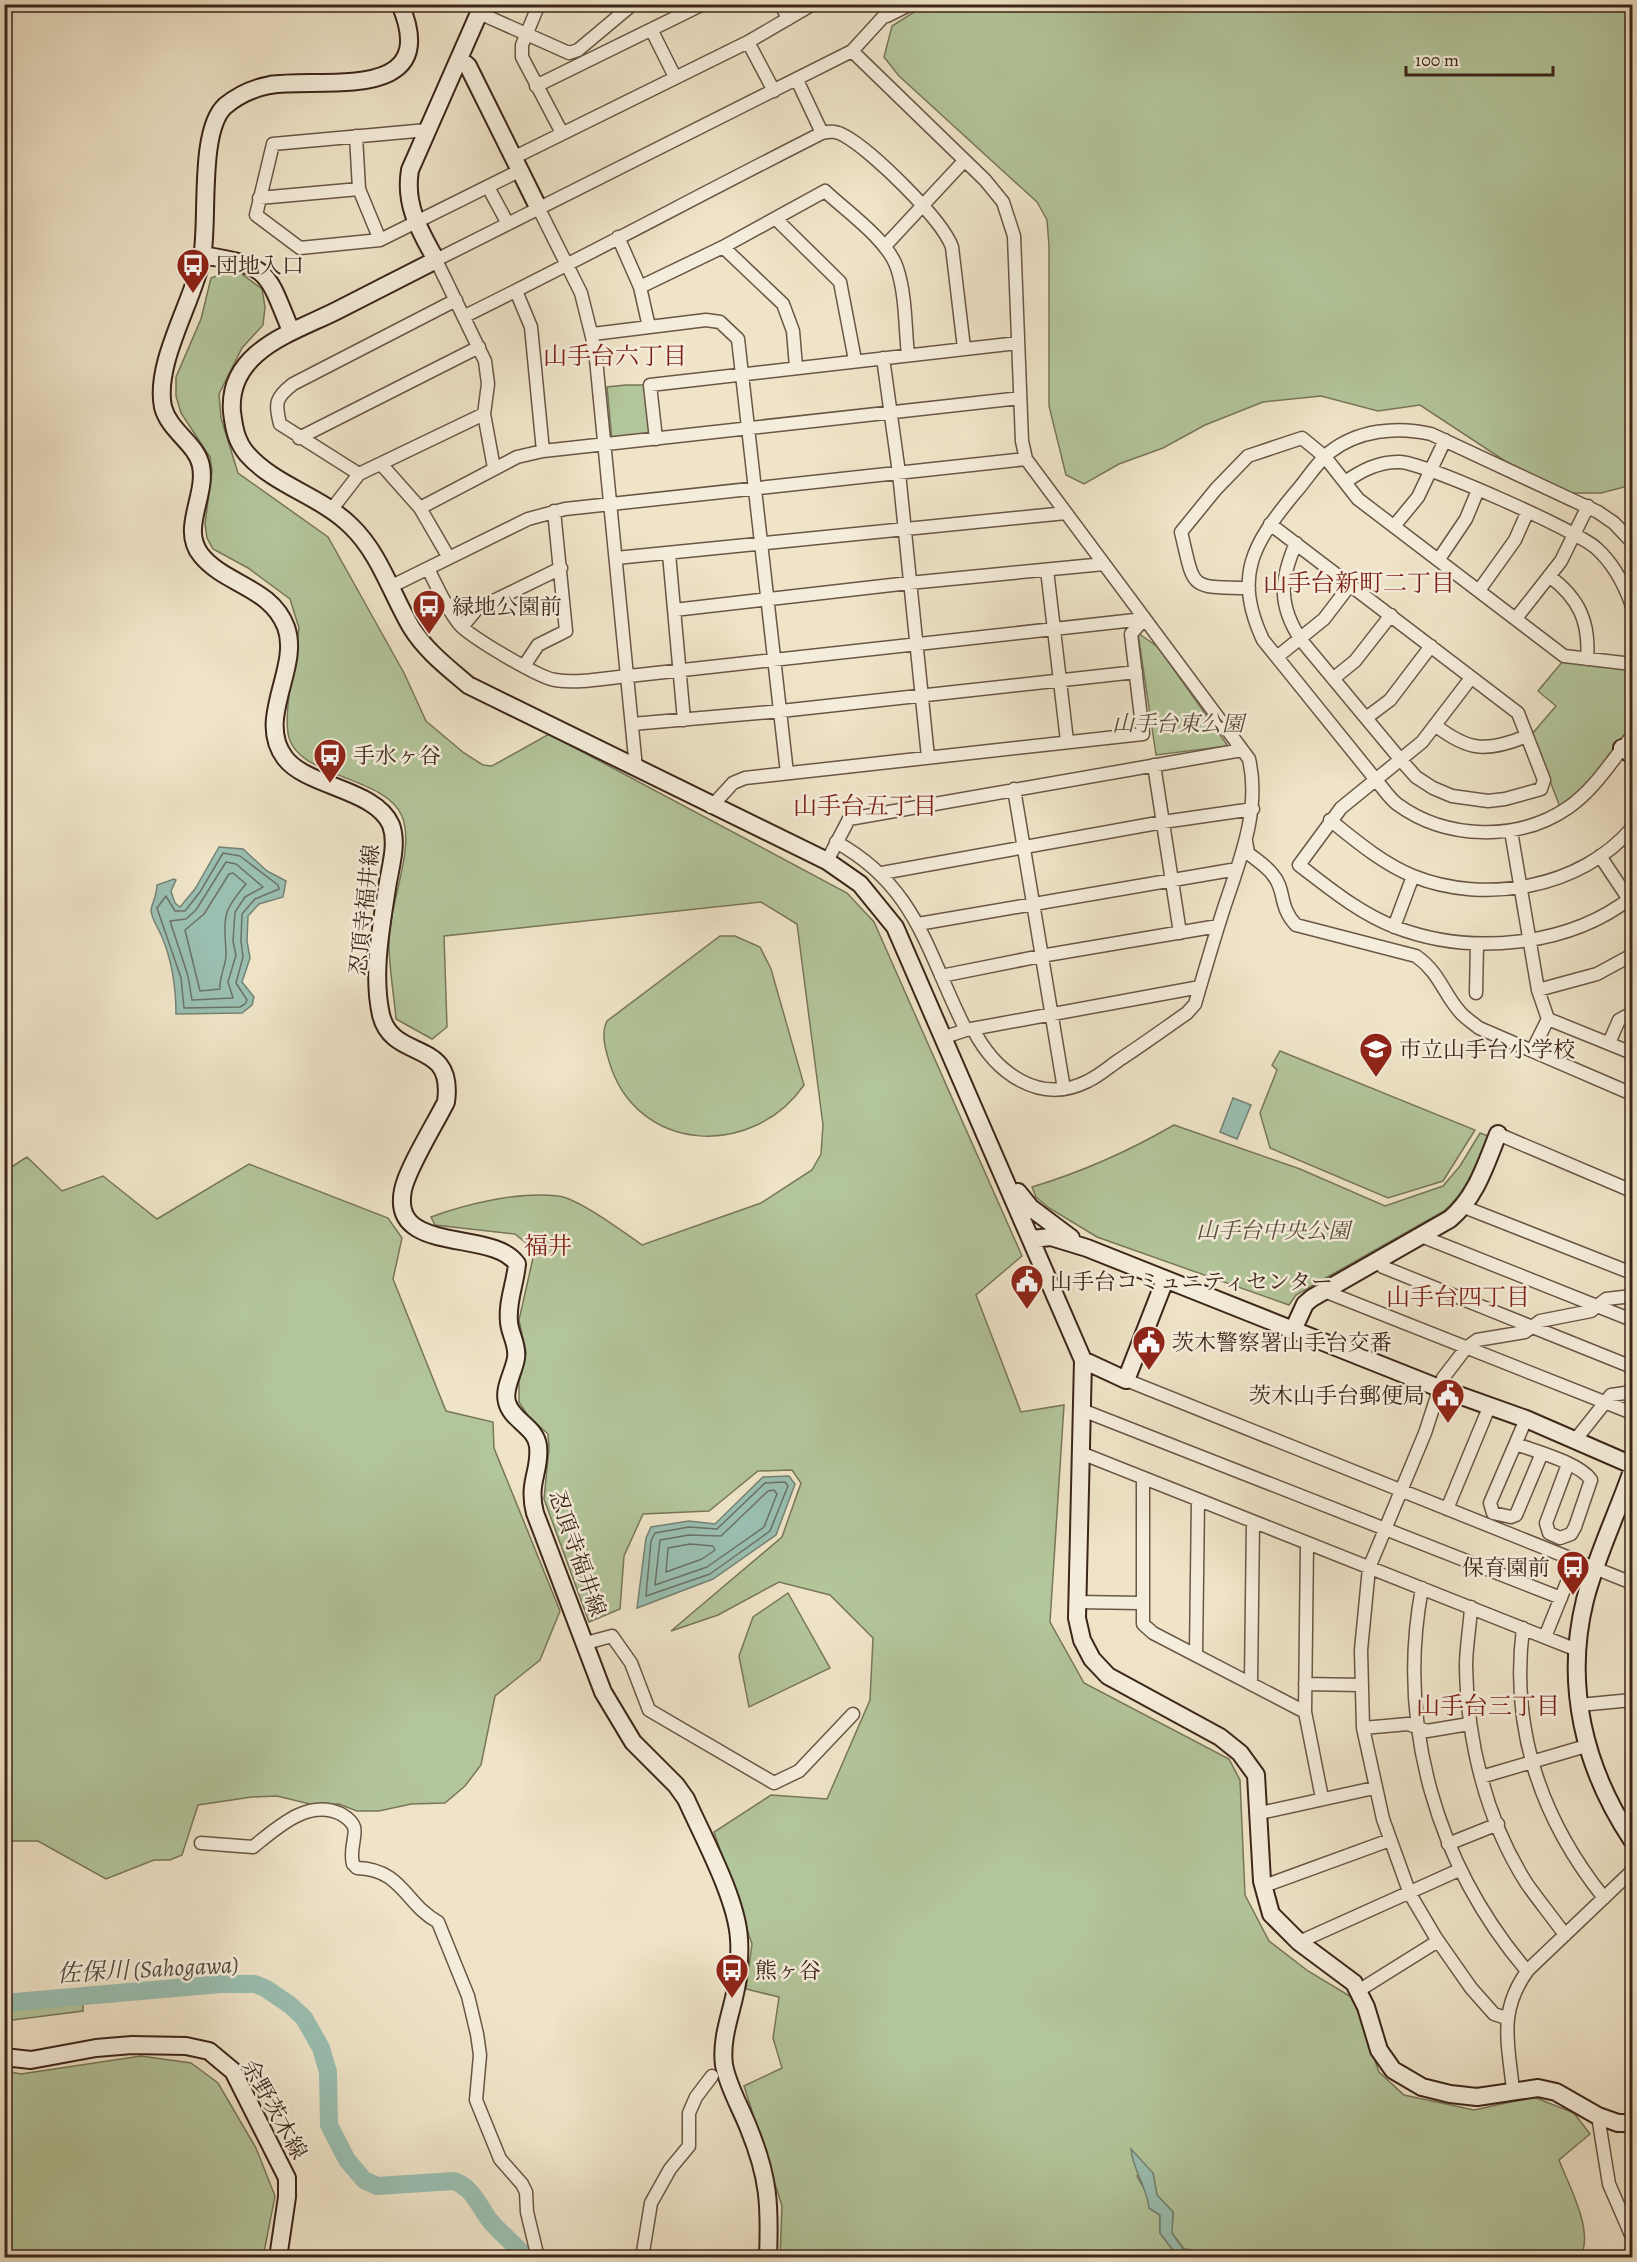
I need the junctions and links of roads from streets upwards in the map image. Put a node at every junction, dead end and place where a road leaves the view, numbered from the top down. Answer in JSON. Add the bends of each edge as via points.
{"nodes":[{"id":1,"x":400,"y":4,"type":"edge"},
{"id":2,"x":539,"y":4,"type":"edge"},
{"id":3,"x":703,"y":4,"type":"edge"},
{"id":4,"x":781,"y":4,"type":"edge"},
{"id":5,"x":813,"y":4,"type":"edge"},
{"id":6,"x":895,"y":4,"type":"edge"},
{"id":7,"x":911,"y":4,"type":"edge"},
{"id":8,"x":626,"y":7,"type":"edge"},
{"id":9,"x":481,"y":9,"type":"edge"},
{"id":10,"x":788,"y":19,"type":"junction"},
{"id":11,"x":881,"y":19,"type":"junction"},
{"id":12,"x":652,"y":31,"type":"junction"},
{"id":13,"x":526,"y":34,"type":"junction"},
{"id":14,"x":748,"y":42,"type":"junction"},
{"id":15,"x":852,"y":51,"type":"junction"},
{"id":16,"x":460,"y":59,"type":"junction"},
{"id":17,"x":675,"y":77,"type":"junction"},
{"id":18,"x":797,"y":80,"type":"junction"},
{"id":19,"x":536,"y":86,"type":"junction"},
{"id":20,"x":774,"y":91,"type":"junction"},
{"id":21,"x":427,"y":130,"type":"junction"},
{"id":22,"x":562,"y":133,"type":"junction"},
{"id":23,"x":822,"y":133,"type":"junction"},
{"id":24,"x":356,"y":136,"type":"junction"},
{"id":25,"x":964,"y":160,"type":"junction"},
{"id":26,"x":518,"y":163,"type":"junction"},
{"id":27,"x":488,"y":187,"type":"junction"},
{"id":28,"x":359,"y":189,"type":"junction"},
{"id":29,"x":259,"y":198,"type":"junction"},
{"id":30,"x":923,"y":204,"type":"junction"},
{"id":31,"x":538,"y":207,"type":"junction"},
{"id":32,"x":776,"y":219,"type":"junction"},
{"id":33,"x":417,"y":224,"type":"junction"},
{"id":34,"x":508,"y":224,"type":"junction"},
{"id":35,"x":618,"y":237,"type":"junction"},
{"id":36,"x":380,"y":240,"type":"junction"},
{"id":37,"x":885,"y":246,"type":"junction"},
{"id":38,"x":723,"y":247,"type":"junction"},
{"id":39,"x":202,"y":255,"type":"junction"},
{"id":40,"x":436,"y":260,"type":"junction"},
{"id":41,"x":568,"y":266,"type":"junction"},
{"id":42,"x":640,"y":287,"type":"junction"},
{"id":43,"x":516,"y":291,"type":"junction"},
{"id":44,"x":456,"y":300,"type":"junction"},
{"id":45,"x":465,"y":316,"type":"junction"},
{"id":46,"x":649,"y":327,"type":"junction"},
{"id":47,"x":291,"y":331,"type":"junction"},
{"id":48,"x":593,"y":334,"type":"junction"},
{"id":49,"x":1018,"y":343,"type":"junction"},
{"id":50,"x":479,"y":346,"type":"junction"},
{"id":51,"x":964,"y":348,"type":"junction"},
{"id":52,"x":908,"y":355,"type":"junction"},
{"id":53,"x":883,"y":358,"type":"junction"},
{"id":54,"x":855,"y":360,"type":"junction"},
{"id":55,"x":796,"y":367,"type":"junction"},
{"id":56,"x":742,"y":373,"type":"junction"},
{"id":57,"x":1020,"y":398,"type":"junction"},
{"id":58,"x":891,"y":412,"type":"junction"},
{"id":59,"x":484,"y":414,"type":"junction"},
{"id":60,"x":749,"y":429,"type":"junction"},
{"id":61,"x":299,"y":438,"type":"junction"},
{"id":62,"x":656,"y":438,"type":"junction"},
{"id":63,"x":1445,"y":440,"type":"junction"},
{"id":64,"x":605,"y":444,"type":"junction"},
{"id":65,"x":543,"y":451,"type":"junction"},
{"id":66,"x":1325,"y":457,"type":"junction"},
{"id":67,"x":1026,"y":459,"type":"junction"},
{"id":68,"x":381,"y":464,"type":"junction"},
{"id":69,"x":494,"y":468,"type":"junction"},
{"id":70,"x":1431,"y":469,"type":"junction"},
{"id":71,"x":899,"y":473,"type":"junction"},
{"id":72,"x":358,"y":474,"type":"junction"},
{"id":73,"x":1345,"y":482,"type":"junction"},
{"id":74,"x":754,"y":487,"type":"junction"},
{"id":75,"x":1478,"y":490,"type":"junction"},
{"id":76,"x":610,"y":503,"type":"junction"},
{"id":77,"x":1588,"y":506,"type":"junction"},
{"id":78,"x":420,"y":508,"type":"junction"},
{"id":79,"x":332,"y":509,"type":"junction"},
{"id":80,"x":554,"y":511,"type":"junction"},
{"id":81,"x":1066,"y":513,"type":"junction"},
{"id":82,"x":1527,"y":513,"type":"junction"},
{"id":83,"x":1270,"y":524,"type":"junction"},
{"id":84,"x":1395,"y":525,"type":"junction"},
{"id":85,"x":903,"y":529,"type":"junction"},
{"id":86,"x":1574,"y":534,"type":"junction"},
{"id":87,"x":1296,"y":543,"type":"junction"},
{"id":88,"x":1632,"y":543,"type":"edge"},
{"id":89,"x":762,"y":544,"type":"junction"},
{"id":90,"x":669,"y":554,"type":"junction"},
{"id":91,"x":449,"y":558,"type":"junction"},
{"id":92,"x":616,"y":558,"type":"junction"},
{"id":93,"x":1439,"y":559,"type":"junction"},
{"id":94,"x":1104,"y":564,"type":"junction"},
{"id":95,"x":561,"y":568,"type":"junction"},
{"id":96,"x":428,"y":569,"type":"junction"},
{"id":97,"x":1047,"y":570,"type":"junction"},
{"id":98,"x":1549,"y":576,"type":"junction"},
{"id":99,"x":909,"y":583,"type":"junction"},
{"id":100,"x":1350,"y":585,"type":"junction"},
{"id":101,"x":392,"y":586,"type":"junction"},
{"id":102,"x":1249,"y":588,"type":"junction"},
{"id":103,"x":1480,"y":589,"type":"junction"},
{"id":104,"x":768,"y":598,"type":"junction"},
{"id":105,"x":1632,"y":606,"type":"edge"},
{"id":106,"x":674,"y":610,"type":"junction"},
{"id":107,"x":1391,"y":615,"type":"junction"},
{"id":108,"x":1517,"y":617,"type":"junction"},
{"id":109,"x":1144,"y":620,"type":"junction"},
{"id":110,"x":462,"y":627,"type":"junction"},
{"id":111,"x":1054,"y":628,"type":"junction"},
{"id":112,"x":1301,"y":639,"type":"junction"},
{"id":113,"x":915,"y":646,"type":"junction"},
{"id":114,"x":1431,"y":646,"type":"junction"},
{"id":115,"x":1277,"y":657,"type":"junction"},
{"id":116,"x":1587,"y":659,"type":"junction"},
{"id":117,"x":776,"y":661,"type":"junction"},
{"id":118,"x":1632,"y":664,"type":"edge"},
{"id":119,"x":524,"y":666,"type":"junction"},
{"id":120,"x":679,"y":671,"type":"junction"},
{"id":121,"x":1136,"y":672,"type":"junction"},
{"id":122,"x":629,"y":676,"type":"junction"},
{"id":123,"x":1334,"y":678,"type":"junction"},
{"id":124,"x":1471,"y":678,"type":"junction"},
{"id":125,"x":1060,"y":680,"type":"junction"},
{"id":126,"x":921,"y":695,"type":"junction"},
{"id":127,"x":780,"y":711,"type":"junction"},
{"id":128,"x":1366,"y":718,"type":"junction"},
{"id":129,"x":684,"y":720,"type":"junction"},
{"id":130,"x":632,"y":723,"type":"junction"},
{"id":131,"x":1435,"y":725,"type":"junction"},
{"id":132,"x":1527,"y":736,"type":"junction"},
{"id":133,"x":1067,"y":741,"type":"junction"},
{"id":134,"x":1629,"y":746,"type":"edge"},
{"id":135,"x":1242,"y":750,"type":"junction"},
{"id":136,"x":928,"y":757,"type":"junction"},
{"id":137,"x":1400,"y":759,"type":"junction"},
{"id":138,"x":1154,"y":765,"type":"junction"},
{"id":139,"x":636,"y":768,"type":"junction"},
{"id":140,"x":787,"y":773,"type":"junction"},
{"id":141,"x":1376,"y":780,"type":"junction"},
{"id":142,"x":1014,"y":789,"type":"junction"},
{"id":143,"x":711,"y":807,"type":"junction"},
{"id":144,"x":1253,"y":809,"type":"junction"},
{"id":145,"x":1330,"y":820,"type":"junction"},
{"id":146,"x":1163,"y":822,"type":"junction"},
{"id":147,"x":1632,"y":828,"type":"edge"},
{"id":148,"x":1511,"y":831,"type":"junction"},
{"id":149,"x":1246,"y":837,"type":"junction"},
{"id":150,"x":836,"y":842,"type":"junction"},
{"id":151,"x":1023,"y":848,"type":"junction"},
{"id":152,"x":1600,"y":856,"type":"junction"},
{"id":153,"x":827,"y":861,"type":"junction"},
{"id":154,"x":1237,"y":868,"type":"junction"},
{"id":155,"x":882,"y":873,"type":"junction"},
{"id":156,"x":1413,"y":876,"type":"junction"},
{"id":157,"x":1172,"y":880,"type":"junction"},
{"id":158,"x":1521,"y":888,"type":"junction"},
{"id":159,"x":1631,"y":900,"type":"edge"},
{"id":160,"x":1032,"y":903,"type":"junction"},
{"id":161,"x":918,"y":924,"type":"junction"},
{"id":162,"x":1218,"y":926,"type":"junction"},
{"id":163,"x":1395,"y":927,"type":"junction"},
{"id":164,"x":1180,"y":933,"type":"junction"},
{"id":165,"x":1529,"y":940,"type":"junction"},
{"id":166,"x":1478,"y":944,"type":"junction"},
{"id":167,"x":1632,"y":955,"type":"edge"},
{"id":168,"x":1041,"y":956,"type":"junction"},
{"id":169,"x":941,"y":976,"type":"junction"},
{"id":170,"x":1200,"y":987,"type":"junction"},
{"id":171,"x":1538,"y":990,"type":"junction"},
{"id":172,"x":1476,"y":993,"type":"dead end"},
{"id":173,"x":1052,"y":1013,"type":"junction"},
{"id":174,"x":1632,"y":1013,"type":"edge"},
{"id":175,"x":1548,"y":1019,"type":"junction"},
{"id":176,"x":970,"y":1029,"type":"junction"},
{"id":177,"x":942,"y":1038,"type":"junction"},
{"id":178,"x":1609,"y":1043,"type":"junction"},
{"id":179,"x":1532,"y":1051,"type":"junction"},
{"id":180,"x":1632,"y":1053,"type":"edge"},
{"id":181,"x":1064,"y":1089,"type":"junction"},
{"id":182,"x":1632,"y":1094,"type":"edge"},
{"id":183,"x":1498,"y":1134,"type":"joint"},
{"id":184,"x":1007,"y":1179,"type":"junction"},
{"id":185,"x":1632,"y":1191,"type":"edge"},
{"id":186,"x":1464,"y":1207,"type":"junction"},
{"id":187,"x":1420,"y":1236,"type":"junction"},
{"id":188,"x":1032,"y":1239,"type":"junction"},
{"id":189,"x":1087,"y":1248,"type":"junction"},
{"id":190,"x":1376,"y":1260,"type":"junction"},
{"id":191,"x":1632,"y":1273,"type":"edge"},
{"id":192,"x":1166,"y":1280,"type":"junction"},
{"id":193,"x":1324,"y":1291,"type":"junction"},
{"id":194,"x":1632,"y":1296,"type":"edge"},
{"id":195,"x":1597,"y":1306,"type":"junction"},
{"id":196,"x":1632,"y":1320,"type":"edge"},
{"id":197,"x":1532,"y":1327,"type":"junction"},
{"id":198,"x":1294,"y":1328,"type":"junction"},
{"id":199,"x":1466,"y":1348,"type":"junction"},
{"id":200,"x":1083,"y":1360,"type":"junction"},
{"id":201,"x":1632,"y":1366,"type":"edge"},
{"id":202,"x":1126,"y":1380,"type":"junction"},
{"id":203,"x":1439,"y":1388,"type":"junction"},
{"id":204,"x":1632,"y":1392,"type":"edge"},
{"id":205,"x":1605,"y":1402,"type":"junction"},
{"id":206,"x":1490,"y":1405,"type":"junction"},
{"id":207,"x":1082,"y":1410,"type":"junction"},
{"id":208,"x":1632,"y":1413,"type":"edge"},
{"id":209,"x":1526,"y":1419,"type":"junction"},
{"id":210,"x":1576,"y":1439,"type":"junction"},
{"id":211,"x":1515,"y":1444,"type":"junction"},
{"id":212,"x":1081,"y":1453,"type":"junction"},
{"id":213,"x":1542,"y":1453,"type":"junction"},
{"id":214,"x":1568,"y":1464,"type":"junction"},
{"id":215,"x":1632,"y":1465,"type":"edge"},
{"id":216,"x":1632,"y":1471,"type":"edge"},
{"id":217,"x":1143,"y":1478,"type":"junction"},
{"id":218,"x":1401,"y":1491,"type":"junction"},
{"id":219,"x":1198,"y":1500,"type":"junction"},
{"id":220,"x":1447,"y":1509,"type":"junction"},
{"id":221,"x":1253,"y":1522,"type":"junction"},
{"id":222,"x":1386,"y":1530,"type":"junction"},
{"id":223,"x":1308,"y":1543,"type":"junction"},
{"id":224,"x":1576,"y":1560,"type":"junction"},
{"id":225,"x":1369,"y":1568,"type":"junction"},
{"id":226,"x":1597,"y":1568,"type":"junction"},
{"id":227,"x":1632,"y":1583,"type":"edge"},
{"id":228,"x":1422,"y":1588,"type":"junction"},
{"id":229,"x":1561,"y":1598,"type":"junction"},
{"id":230,"x":1077,"y":1602,"type":"junction"},
{"id":231,"x":1141,"y":1603,"type":"junction"},
{"id":232,"x":1471,"y":1607,"type":"junction"},
{"id":233,"x":1523,"y":1628,"type":"junction"},
{"id":234,"x":1545,"y":1637,"type":"junction"},
{"id":235,"x":586,"y":1643,"type":"junction"},
{"id":236,"x":1577,"y":1650,"type":"junction"},
{"id":237,"x":1196,"y":1654,"type":"junction"},
{"id":238,"x":1251,"y":1682,"type":"junction"},
{"id":239,"x":1305,"y":1684,"type":"junction"},
{"id":240,"x":1361,"y":1685,"type":"junction"},
{"id":241,"x":1632,"y":1700,"type":"edge"},
{"id":242,"x":1579,"y":1706,"type":"junction"},
{"id":243,"x":1305,"y":1712,"type":"junction"},
{"id":244,"x":853,"y":1714,"type":"dead end"},
{"id":245,"x":1469,"y":1724,"type":"junction"},
{"id":246,"x":1416,"y":1727,"type":"junction"},
{"id":247,"x":1363,"y":1728,"type":"junction"},
{"id":248,"x":1586,"y":1746,"type":"junction"},
{"id":249,"x":1533,"y":1762,"type":"junction"},
{"id":250,"x":1481,"y":1777,"type":"junction"},
{"id":251,"x":1374,"y":1788,"type":"junction"},
{"id":252,"x":1322,"y":1798,"type":"junction"},
{"id":253,"x":1260,"y":1814,"type":"junction"},
{"id":254,"x":1498,"y":1824,"type":"junction"},
{"id":255,"x":1632,"y":1839,"type":"edge"},
{"id":256,"x":1390,"y":1840,"type":"junction"},
{"id":257,"x":201,"y":1843,"type":"dead end"},
{"id":258,"x":1448,"y":1844,"type":"junction"},
{"id":259,"x":1459,"y":1870,"type":"junction"},
{"id":260,"x":1632,"y":1871,"type":"edge"},
{"id":261,"x":1263,"y":1886,"type":"junction"},
{"id":262,"x":1410,"y":1894,"type":"junction"},
{"id":263,"x":1604,"y":1898,"type":"junction"},
{"id":264,"x":1565,"y":1935,"type":"junction"},
{"id":265,"x":1438,"y":1941,"type":"junction"},
{"id":266,"x":1299,"y":1942,"type":"junction"},
{"id":267,"x":1527,"y":1971,"type":"junction"},
{"id":268,"x":1358,"y":1991,"type":"junction"},
{"id":269,"x":1506,"y":2018,"type":"junction"},
{"id":270,"x":4,"y":2057,"type":"edge"},
{"id":271,"x":712,"y":2076,"type":"dead end"},
{"id":272,"x":1513,"y":2090,"type":"junction"},
{"id":273,"x":1598,"y":2116,"type":"junction"},
{"id":274,"x":1632,"y":2123,"type":"edge"},
{"id":275,"x":1632,"y":2237,"type":"edge"},
{"id":276,"x":278,"y":2258,"type":"edge"},
{"id":277,"x":538,"y":2258,"type":"edge"},
{"id":278,"x":642,"y":2258,"type":"edge"},
{"id":279,"x":768,"y":2258,"type":"edge"}],
"edges":[{"from":1,"to":39,"type":"street","name":"忍頂寺福井線","via":[[409,29],[409,47],[393,69],[376,79],[357,84],[267,86],[247,92],[224,107],[212,128]]},
{"from":2,"to":13,"type":"street"},
{"from":3,"to":12,"type":"street"},
{"from":4,"to":10,"type":"street"},
{"from":5,"to":10,"type":"street"},
{"from":6,"to":11,"type":"street"},
{"from":7,"to":11,"type":"street"},
{"from":8,"to":13,"type":"street","via":[[578,50],[569,53]]},
{"from":9,"to":13,"type":"street"},
{"from":9,"to":16,"type":"street"},
{"from":10,"to":14,"type":"street"},
{"from":11,"to":15,"type":"street"},
{"from":12,"to":17,"type":"street"},
{"from":12,"to":19,"type":"street"},
{"from":13,"to":19,"type":"street","via":[[522,57]]},
{"from":14,"to":17,"type":"street"},
{"from":14,"to":20,"type":"street"},
{"from":15,"to":18,"type":"street"},
{"from":15,"to":25,"type":"street"},
{"from":16,"to":21,"type":"street"},
{"from":16,"to":26,"type":"street","via":[[468,66]]},
{"from":17,"to":22,"type":"street"},
{"from":18,"to":20,"type":"street"},
{"from":18,"to":23,"type":"street"},
{"from":19,"to":22,"type":"street"},
{"from":20,"to":31,"type":"street"},
{"from":21,"to":24,"type":"street"},
{"from":21,"to":33,"type":"street","via":[[407,187]]},
{"from":22,"to":26,"type":"street"},
{"from":23,"to":30,"type":"street","via":[[833,131],[845,136]]},
{"from":23,"to":35,"type":"street"},
{"from":24,"to":28,"type":"street"},
{"from":24,"to":29,"type":"street","via":[[273,144]]},
{"from":25,"to":30,"type":"street"},
{"from":25,"to":49,"type":"street","via":[[1004,202],[1010,220]]},
{"from":26,"to":27,"type":"street"},
{"from":26,"to":31,"type":"street"},
{"from":27,"to":33,"type":"street"},
{"from":27,"to":34,"type":"street"},
{"from":28,"to":29,"type":"street"},
{"from":28,"to":36,"type":"street"},
{"from":29,"to":36,"type":"street","via":[[257,217],[296,247]]},
{"from":30,"to":37,"type":"street"},
{"from":30,"to":51,"type":"street","via":[[947,232],[952,247]]},
{"from":31,"to":34,"type":"street"},
{"from":31,"to":41,"type":"street"},
{"from":32,"to":37,"type":"street","via":[[825,191]]},
{"from":32,"to":38,"type":"street"},
{"from":32,"to":54,"type":"street","via":[[840,282]]},
{"from":33,"to":36,"type":"street"},
{"from":33,"to":40,"type":"street"},
{"from":34,"to":40,"type":"street"},
{"from":35,"to":41,"type":"street"},
{"from":35,"to":42,"type":"street"},
{"from":37,"to":52,"type":"street","via":[[897,266],[901,284]]},
{"from":38,"to":42,"type":"street"},
{"from":38,"to":55,"type":"street","via":[[783,304],[793,331]]},
{"from":39,"to":47,"type":"street","via":[[237,260],[265,274]]},
{"from":39,"to":235,"type":"street","name":"忍頂寺福井線","via":[[193,294],[166,362],[163,406],[201,468],[193,541],[212,566],[263,596],[288,631],[275,734],[286,761],[373,806],[390,824],[393,846],[380,936],[381,1014],[395,1037],[439,1062],[447,1075],[448,1089],[446,1102],[403,1190],[403,1209],[427,1235],[496,1247],[511,1254],[517,1264],[508,1300],[516,1357],[506,1399],[538,1443],[531,1500]]},
{"from":40,"to":44,"type":"street"},
{"from":40,"to":47,"type":"street"},
{"from":41,"to":43,"type":"street"},
{"from":41,"to":48,"type":"street"},
{"from":42,"to":46,"type":"street"},
{"from":43,"to":45,"type":"street"},
{"from":43,"to":65,"type":"street","via":[[531,327]]},
{"from":44,"to":45,"type":"street"},
{"from":44,"to":61,"type":"street","via":[[292,384],[280,394],[276,408],[280,424]]},
{"from":45,"to":50,"type":"street"},
{"from":46,"to":48,"type":"street"},
{"from":46,"to":56,"type":"street","via":[[720,322],[738,339]]},
{"from":47,"to":79,"type":"street","via":[[250,359],[238,377],[231,400],[234,432],[246,453],[265,471]]},
{"from":48,"to":64,"type":"street"},
{"from":49,"to":51,"type":"street"},
{"from":49,"to":57,"type":"street"},
{"from":50,"to":59,"type":"street","via":[[488,384]]},
{"from":50,"to":61,"type":"street"},
{"from":51,"to":52,"type":"street"},
{"from":52,"to":53,"type":"street"},
{"from":53,"to":54,"type":"street"},
{"from":53,"to":58,"type":"street"},
{"from":54,"to":55,"type":"street"},
{"from":55,"to":56,"type":"street"},
{"from":56,"to":60,"type":"street"},
{"from":56,"to":62,"type":"street","via":[[650,385]]},
{"from":57,"to":58,"type":"street"},
{"from":57,"to":67,"type":"street"},
{"from":58,"to":60,"type":"street"},
{"from":58,"to":71,"type":"street"},
{"from":59,"to":68,"type":"street"},
{"from":59,"to":69,"type":"street"},
{"from":60,"to":62,"type":"street"},
{"from":60,"to":74,"type":"street"},
{"from":61,"to":72,"type":"street"},
{"from":62,"to":64,"type":"street"},
{"from":63,"to":66,"type":"street","via":[[1416,430],[1383,431],[1353,439]]},
{"from":63,"to":70,"type":"street"},
{"from":63,"to":77,"type":"street"},
{"from":64,"to":65,"type":"street"},
{"from":64,"to":76,"type":"street"},
{"from":65,"to":69,"type":"street"},
{"from":66,"to":73,"type":"street"},
{"from":66,"to":83,"type":"street"},
{"from":66,"to":102,"type":"street","via":[[1302,438],[1248,456],[1181,532],[1192,577],[1204,587]]},
{"from":67,"to":71,"type":"street"},
{"from":67,"to":81,"type":"street"},
{"from":68,"to":72,"type":"street"},
{"from":68,"to":78,"type":"street"},
{"from":69,"to":78,"type":"street"},
{"from":70,"to":73,"type":"street","via":[[1400,462],[1383,463]]},
{"from":70,"to":75,"type":"street"},
{"from":70,"to":84,"type":"street","via":[[1418,497]]},
{"from":71,"to":74,"type":"street"},
{"from":71,"to":85,"type":"street"},
{"from":72,"to":79,"type":"street"},
{"from":73,"to":84,"type":"street","via":[[1358,499]]},
{"from":74,"to":76,"type":"street"},
{"from":74,"to":89,"type":"street"},
{"from":75,"to":82,"type":"street"},
{"from":75,"to":93,"type":"street","via":[[1466,519]]},
{"from":76,"to":80,"type":"street"},
{"from":76,"to":92,"type":"street"},
{"from":77,"to":86,"type":"street"},
{"from":77,"to":88,"type":"street","via":[[1614,523]]},
{"from":78,"to":91,"type":"street"},
{"from":79,"to":101,"type":"street","via":[[370,547]]},
{"from":80,"to":91,"type":"street","via":[[528,519]]},
{"from":80,"to":95,"type":"street"},
{"from":81,"to":85,"type":"street"},
{"from":81,"to":94,"type":"street"},
{"from":82,"to":86,"type":"street"},
{"from":82,"to":103,"type":"street","via":[[1515,540]]},
{"from":83,"to":87,"type":"street"},
{"from":83,"to":102,"type":"street","via":[[1259,542]]},
{"from":84,"to":93,"type":"street"},
{"from":85,"to":89,"type":"street"},
{"from":85,"to":99,"type":"street"},
{"from":86,"to":98,"type":"street"},
{"from":86,"to":105,"type":"street","via":[[1597,548],[1607,560]]},
{"from":87,"to":100,"type":"street"},
{"from":87,"to":112,"type":"street","via":[[1282,591],[1288,620]]},
{"from":89,"to":90,"type":"street"},
{"from":89,"to":104,"type":"street"},
{"from":90,"to":92,"type":"street"},
{"from":90,"to":106,"type":"street"},
{"from":91,"to":96,"type":"street"},
{"from":92,"to":122,"type":"street"},
{"from":93,"to":103,"type":"street"},
{"from":94,"to":97,"type":"street"},
{"from":94,"to":109,"type":"street"},
{"from":95,"to":110,"type":"street","via":[[477,609]]},
{"from":95,"to":119,"type":"street","via":[[566,631],[538,645]]},
{"from":96,"to":101,"type":"street"},
{"from":96,"to":110,"type":"street"},
{"from":97,"to":99,"type":"street"},
{"from":97,"to":111,"type":"street"},
{"from":98,"to":108,"type":"street"},
{"from":98,"to":116,"type":"street","via":[[1571,595],[1580,609],[1588,639]]},
{"from":99,"to":104,"type":"street"},
{"from":99,"to":113,"type":"street"},
{"from":100,"to":107,"type":"street"},
{"from":100,"to":112,"type":"street","via":[[1324,619]]},
{"from":101,"to":139,"type":"street","via":[[419,639],[468,685]]},
{"from":102,"to":115,"type":"street","via":[[1257,626]]},
{"from":103,"to":108,"type":"street"},
{"from":104,"to":106,"type":"street"},
{"from":104,"to":117,"type":"street"},
{"from":106,"to":120,"type":"street"},
{"from":107,"to":114,"type":"street"},
{"from":107,"to":123,"type":"street","via":[[1355,661]]},
{"from":108,"to":116,"type":"street","via":[[1564,656]]},
{"from":109,"to":111,"type":"street"},
{"from":109,"to":121,"type":"street","via":[[1131,634]]},
{"from":109,"to":135,"type":"street"},
{"from":110,"to":119,"type":"street"},
{"from":111,"to":113,"type":"street"},
{"from":111,"to":125,"type":"street"},
{"from":112,"to":115,"type":"street"},
{"from":112,"to":123,"type":"street"},
{"from":113,"to":117,"type":"street"},
{"from":113,"to":126,"type":"street"},
{"from":114,"to":124,"type":"street"},
{"from":114,"to":128,"type":"street","via":[[1390,700]]},
{"from":115,"to":141,"type":"street"},
{"from":116,"to":118,"type":"street"},
{"from":117,"to":120,"type":"street"},
{"from":117,"to":127,"type":"street"},
{"from":119,"to":122,"type":"street","via":[[553,680]]},
{"from":120,"to":122,"type":"street"},
{"from":120,"to":129,"type":"street"},
{"from":121,"to":125,"type":"street"},
{"from":121,"to":133,"type":"street","via":[[1143,734]]},
{"from":122,"to":130,"type":"street"},
{"from":123,"to":128,"type":"street"},
{"from":124,"to":131,"type":"street"},
{"from":124,"to":132,"type":"street","via":[[1518,713]]},
{"from":125,"to":126,"type":"street"},
{"from":125,"to":133,"type":"street"},
{"from":126,"to":127,"type":"street"},
{"from":126,"to":136,"type":"street"},
{"from":127,"to":129,"type":"street"},
{"from":127,"to":140,"type":"street"},
{"from":128,"to":137,"type":"street"},
{"from":129,"to":130,"type":"street"},
{"from":130,"to":139,"type":"street"},
{"from":131,"to":132,"type":"street","via":[[1463,744],[1479,748],[1493,748]]},
{"from":131,"to":137,"type":"street","via":[[1422,742]]},
{"from":132,"to":137,"type":"street","via":[[1544,780],[1540,789],[1505,799],[1452,796],[1416,777]]},
{"from":133,"to":136,"type":"street"},
{"from":134,"to":148,"type":"street","via":[[1570,807],[1534,825]]},
{"from":135,"to":138,"type":"street"},
{"from":135,"to":144,"type":"street","via":[[1249,759],[1254,781]]},
{"from":136,"to":140,"type":"street"},
{"from":137,"to":141,"type":"street"},
{"from":138,"to":142,"type":"street"},
{"from":138,"to":146,"type":"street"},
{"from":139,"to":143,"type":"street"},
{"from":140,"to":143,"type":"street","via":[[733,783]]},
{"from":141,"to":145,"type":"street"},
{"from":141,"to":148,"type":"street","via":[[1396,803],[1419,818],[1449,828]]},
{"from":142,"to":150,"type":"street","via":[[849,819]]},
{"from":142,"to":151,"type":"street"},
{"from":143,"to":153,"type":"street"},
{"from":144,"to":146,"type":"street"},
{"from":144,"to":149,"type":"street"},
{"from":145,"to":156,"type":"street","via":[[1366,849]]},
{"from":145,"to":163,"type":"street","via":[[1299,865],[1365,912]]},
{"from":146,"to":151,"type":"street"},
{"from":146,"to":157,"type":"street"},
{"from":147,"to":152,"type":"street"},
{"from":148,"to":158,"type":"street"},
{"from":149,"to":154,"type":"street"},
{"from":149,"to":179,"type":"street","via":[[1248,853],[1274,875],[1282,906],[1296,926],[1416,956],[1441,980],[1460,1012],[1479,1028]]},
{"from":150,"to":153,"type":"street"},
{"from":150,"to":155,"type":"street"},
{"from":151,"to":155,"type":"street"},
{"from":151,"to":160,"type":"street"},
{"from":152,"to":158,"type":"street","via":[[1558,877]]},
{"from":152,"to":159,"type":"street"},
{"from":153,"to":177,"type":"street","via":[[860,884],[896,927]]},
{"from":154,"to":157,"type":"street"},
{"from":154,"to":162,"type":"street"},
{"from":155,"to":161,"type":"street"},
{"from":156,"to":158,"type":"street","via":[[1458,888]]},
{"from":156,"to":163,"type":"street"},
{"from":157,"to":160,"type":"street"},
{"from":157,"to":164,"type":"street"},
{"from":158,"to":165,"type":"street"},
{"from":159,"to":165,"type":"street","via":[[1600,917]]},
{"from":160,"to":161,"type":"street"},
{"from":160,"to":168,"type":"street"},
{"from":161,"to":169,"type":"street"},
{"from":162,"to":164,"type":"street"},
{"from":162,"to":170,"type":"street"},
{"from":163,"to":166,"type":"street","via":[[1419,935]]},
{"from":164,"to":168,"type":"street"},
{"from":165,"to":166,"type":"street"},
{"from":165,"to":171,"type":"street"},
{"from":166,"to":172,"type":"street"},
{"from":167,"to":171,"type":"street","via":[[1597,974]]},
{"from":168,"to":169,"type":"street"},
{"from":168,"to":173,"type":"street"},
{"from":169,"to":176,"type":"street"},
{"from":170,"to":173,"type":"street"},
{"from":170,"to":181,"type":"street","via":[[1195,1004],[1187,1013],[1088,1082]]},
{"from":171,"to":175,"type":"street"},
{"from":173,"to":176,"type":"street"},
{"from":173,"to":181,"type":"street"},
{"from":174,"to":178,"type":"street","via":[[1619,1020]]},
{"from":175,"to":178,"type":"street"},
{"from":175,"to":179,"type":"street"},
{"from":176,"to":177,"type":"street"},
{"from":176,"to":181,"type":"street","via":[[1009,1075],[1039,1089]]},
{"from":177,"to":184,"type":"street"},
{"from":178,"to":180,"type":"street"},
{"from":179,"to":182,"type":"street"},
{"from":183,"to":185,"type":"street"},
{"from":183,"to":186,"type":"street"},
{"from":184,"to":188,"type":"street"},
{"from":184,"to":189,"type":"street","via":[[1031,1208]]},
{"from":186,"to":187,"type":"street"},
{"from":186,"to":191,"type":"street"},
{"from":187,"to":190,"type":"street"},
{"from":187,"to":195,"type":"street"},
{"from":188,"to":189,"type":"street","via":[[1050,1237]]},
{"from":188,"to":200,"type":"street"},
{"from":189,"to":192,"type":"street"},
{"from":190,"to":193,"type":"street"},
{"from":190,"to":197,"type":"street","via":[[1383,1267]]},
{"from":192,"to":198,"type":"street"},
{"from":192,"to":202,"type":"street"},
{"from":193,"to":198,"type":"street","via":[[1305,1304]]},
{"from":193,"to":199,"type":"street"},
{"from":194,"to":195,"type":"street","via":[[1606,1299]]},
{"from":195,"to":196,"type":"street"},
{"from":195,"to":197,"type":"street","via":[[1591,1311],[1540,1321]]},
{"from":197,"to":199,"type":"street","via":[[1525,1332],[1477,1340]]},
{"from":197,"to":201,"type":"street"},
{"from":198,"to":203,"type":"street"},
{"from":199,"to":203,"type":"street"},
{"from":199,"to":205,"type":"street"},
{"from":200,"to":202,"type":"street"},
{"from":200,"to":207,"type":"street"},
{"from":202,"to":218,"type":"street"},
{"from":203,"to":206,"type":"street"},
{"from":203,"to":218,"type":"street"},
{"from":204,"to":205,"type":"street","via":[[1611,1395]]},
{"from":205,"to":208,"type":"street"},
{"from":205,"to":210,"type":"street"},
{"from":206,"to":209,"type":"street"},
{"from":206,"to":220,"type":"street"},
{"from":207,"to":212,"type":"street"},
{"from":207,"to":222,"type":"street"},
{"from":209,"to":210,"type":"street"},
{"from":209,"to":211,"type":"street"},
{"from":210,"to":215,"type":"street"},
{"from":211,"to":213,"type":"street"},
{"from":211,"to":213,"type":"street","via":[[1491,1503],[1493,1513],[1515,1515]]},
{"from":212,"to":217,"type":"street"},
{"from":212,"to":230,"type":"street"},
{"from":213,"to":214,"type":"street"},
{"from":214,"to":214,"type":"street","via":[[1591,1479],[1575,1527],[1571,1534],[1560,1538],[1549,1533],[1546,1523]]},
{"from":216,"to":226,"type":"street"},
{"from":217,"to":219,"type":"street"},
{"from":217,"to":231,"type":"street"},
{"from":218,"to":220,"type":"street"},
{"from":218,"to":222,"type":"street"},
{"from":219,"to":221,"type":"street"},
{"from":219,"to":237,"type":"street"},
{"from":220,"to":224,"type":"street"},
{"from":221,"to":223,"type":"street"},
{"from":221,"to":238,"type":"street"},
{"from":222,"to":225,"type":"street"},
{"from":222,"to":229,"type":"street"},
{"from":223,"to":225,"type":"street"},
{"from":223,"to":239,"type":"street"},
{"from":224,"to":226,"type":"street"},
{"from":224,"to":229,"type":"street"},
{"from":225,"to":228,"type":"street"},
{"from":225,"to":240,"type":"street"},
{"from":226,"to":227,"type":"street"},
{"from":226,"to":236,"type":"street","via":[[1586,1598]]},
{"from":228,"to":232,"type":"street"},
{"from":228,"to":246,"type":"street","via":[[1414,1648]]},
{"from":229,"to":234,"type":"street"},
{"from":230,"to":231,"type":"street"},
{"from":230,"to":253,"type":"street","via":[[1082,1640],[1092,1659],[1108,1676],[1220,1737],[1240,1753],[1256,1775]]},
{"from":231,"to":237,"type":"street","via":[[1143,1624]]},
{"from":232,"to":233,"type":"street"},
{"from":232,"to":245,"type":"street","via":[[1466,1664]]},
{"from":233,"to":234,"type":"street"},
{"from":233,"to":249,"type":"street","via":[[1521,1702]]},
{"from":234,"to":236,"type":"street"},
{"from":235,"to":244,"type":"street","via":[[612,1636],[631,1663],[649,1710],[774,1783],[798,1771]]},
{"from":235,"to":279,"type":"street","name":"忍頂寺福井線","via":[[603,1692],[633,1742],[686,1799],[728,1898],[739,1938],[738,1979],[723,2041],[724,2062],[767,2182]]},
{"from":236,"to":242,"type":"street"},
{"from":237,"to":238,"type":"street"},
{"from":238,"to":243,"type":"street"},
{"from":239,"to":240,"type":"street"},
{"from":239,"to":243,"type":"street"},
{"from":240,"to":247,"type":"street"},
{"from":241,"to":242,"type":"street"},
{"from":242,"to":248,"type":"street"},
{"from":243,"to":252,"type":"street"},
{"from":245,"to":246,"type":"street","via":[[1427,1731]]},
{"from":245,"to":250,"type":"street"},
{"from":246,"to":247,"type":"street","via":[[1408,1724]]},
{"from":246,"to":258,"type":"street","via":[[1430,1793]]},
{"from":247,"to":251,"type":"street"},
{"from":248,"to":249,"type":"street"},
{"from":248,"to":255,"type":"street","via":[[1602,1790]]},
{"from":249,"to":250,"type":"street"},
{"from":249,"to":263,"type":"street","via":[[1553,1822]]},
{"from":250,"to":254,"type":"street"},
{"from":251,"to":252,"type":"street"},
{"from":251,"to":256,"type":"street"},
{"from":252,"to":253,"type":"street"},
{"from":253,"to":261,"type":"street"},
{"from":254,"to":258,"type":"street"},
{"from":254,"to":264,"type":"street","via":[[1527,1882]]},
{"from":256,"to":261,"type":"street"},
{"from":256,"to":262,"type":"street"},
{"from":257,"to":277,"type":"street","via":[[253,1847],[297,1815],[334,1811],[354,1826],[353,1864],[357,1868],[375,1868],[390,1878],[438,1922],[468,1996],[477,2034],[480,2055],[476,2100],[492,2145],[526,2192]]},
{"from":258,"to":259,"type":"street"},
{"from":259,"to":262,"type":"street"},
{"from":259,"to":267,"type":"street","via":[[1495,1930]]},
{"from":260,"to":263,"type":"street"},
{"from":261,"to":266,"type":"street","via":[[1271,1914]]},
{"from":262,"to":265,"type":"street"},
{"from":262,"to":266,"type":"street"},
{"from":263,"to":264,"type":"street"},
{"from":264,"to":267,"type":"street"},
{"from":265,"to":268,"type":"street"},
{"from":265,"to":269,"type":"street","via":[[1494,2014]]},
{"from":266,"to":268,"type":"street","via":[[1341,1972]]},
{"from":267,"to":269,"type":"street","via":[[1515,1988]]},
{"from":268,"to":272,"type":"street","via":[[1379,2050],[1393,2070],[1422,2087],[1450,2094],[1476,2097]]},
{"from":269,"to":272,"type":"street"},
{"from":270,"to":276,"type":"street","name":"余野茨木線","via":[[31,2060],[132,2045],[186,2046],[209,2051],[233,2071],[287,2178]]},
{"from":271,"to":278,"type":"street","via":[[689,2113],[688,2146],[651,2203]]},
{"from":272,"to":273,"type":"street","via":[[1539,2088],[1556,2092]]},
{"from":273,"to":274,"type":"street"},
{"from":273,"to":275,"type":"street","via":[[1609,2184]]}]}
